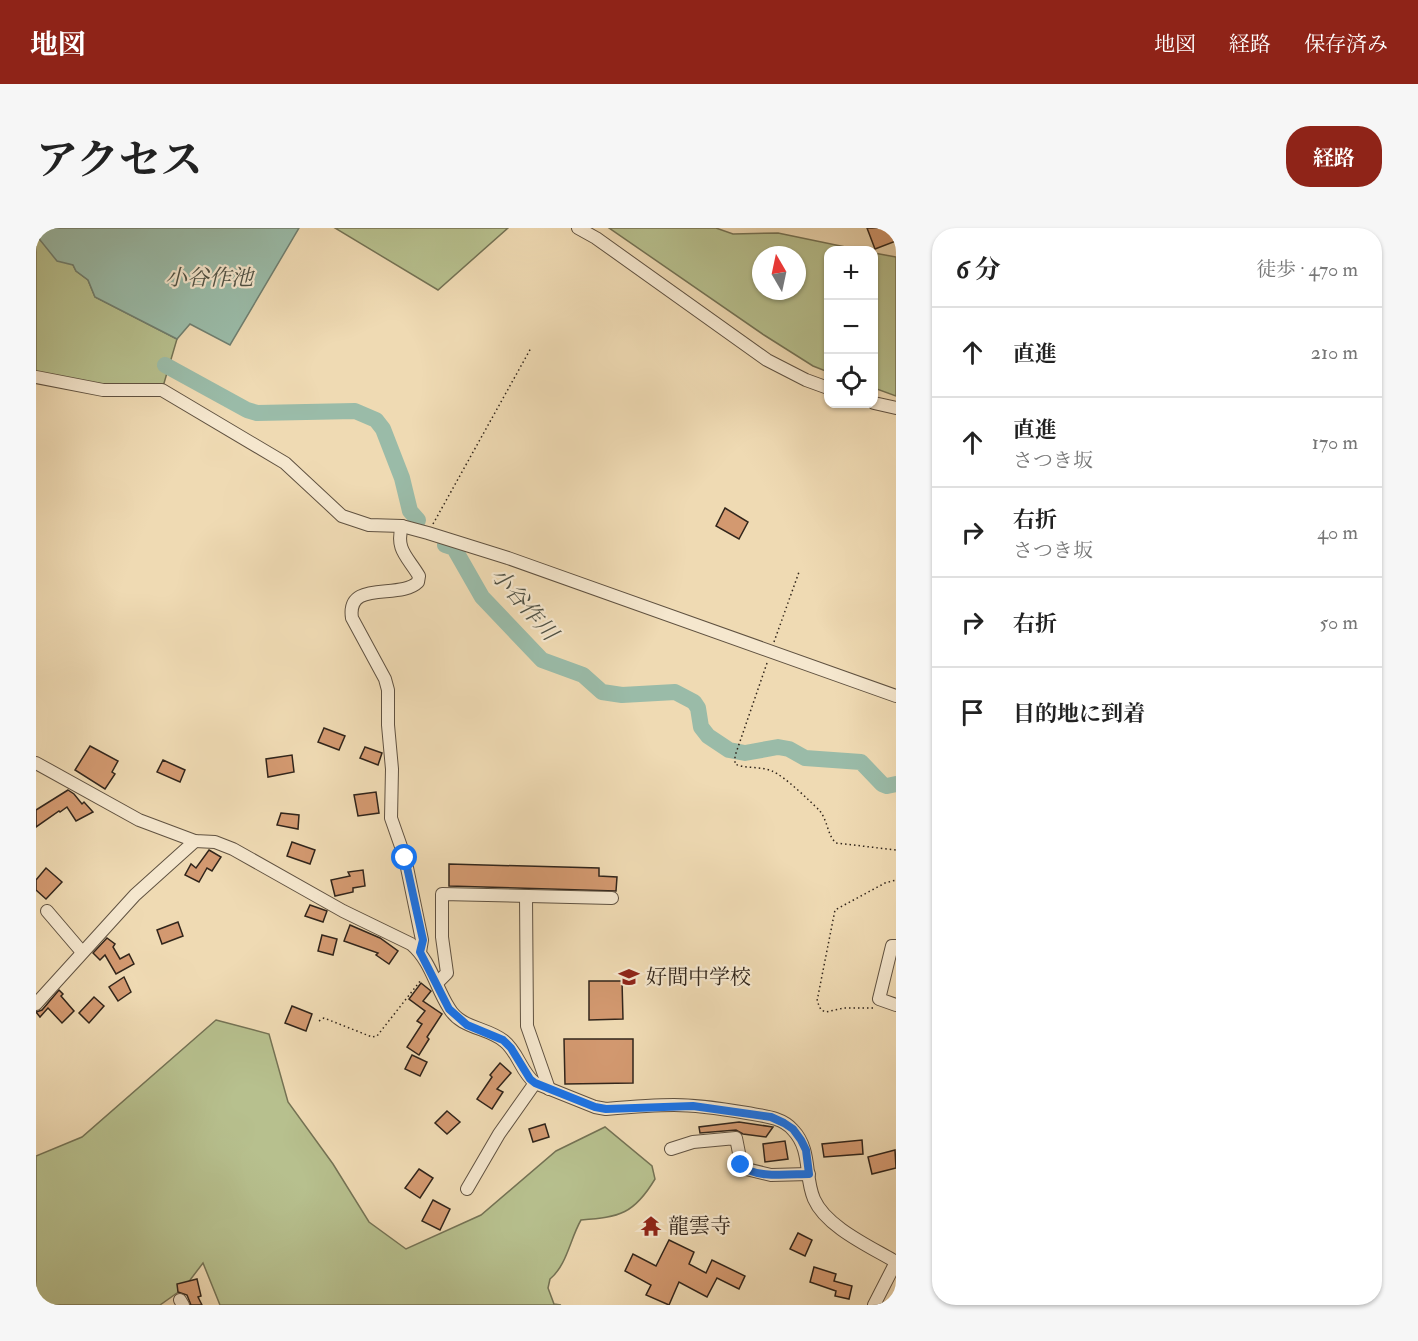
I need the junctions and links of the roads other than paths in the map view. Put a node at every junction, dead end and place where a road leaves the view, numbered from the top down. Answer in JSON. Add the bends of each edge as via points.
{"nodes":[{"id":1,"x":578,"y":228,"type":"edge"},
{"id":2,"x":36,"y":377,"type":"edge"},
{"id":3,"x":824,"y":387,"type":"edge"},
{"id":4,"x":878,"y":404,"type":"edge"},
{"id":5,"x":896,"y":408,"type":"edge"},
{"id":6,"x":402,"y":526,"type":"junction"},
{"id":7,"x":896,"y":696,"type":"edge"},
{"id":8,"x":36,"y":763,"type":"edge"},
{"id":9,"x":195,"y":841,"type":"junction"},
{"id":10,"x":526,"y":896,"type":"junction"},
{"id":11,"x":612,"y":898,"type":"dead end"},
{"id":12,"x":47,"y":910,"type":"dead end"},
{"id":13,"x":896,"y":945,"type":"edge"},
{"id":14,"x":82,"y":952,"type":"junction"},
{"id":15,"x":420,"y":952,"type":"junction"},
{"id":16,"x":435,"y":978,"type":"junction"},
{"id":17,"x":36,"y":1004,"type":"edge"},
{"id":18,"x":896,"y":1005,"type":"edge"},
{"id":19,"x":535,"y":1083,"type":"junction"},
{"id":20,"x":549,"y":1089,"type":"junction"},
{"id":21,"x":671,"y":1149,"type":"dead end"},
{"id":22,"x":809,"y":1174,"type":"junction"},
{"id":23,"x":467,"y":1189,"type":"dead end"},
{"id":24,"x":896,"y":1262,"type":"edge"},
{"id":25,"x":877,"y":1303,"type":"edge"}],
"edges":[{"from":1,"to":3,"type":"street","via":[[767,360]]},
{"from":2,"to":6,"type":"street","via":[[103,390],[162,390],[285,463],[342,516],[369,525]]},
{"from":4,"to":5,"type":"street"},
{"from":6,"to":7,"type":"street","via":[[519,562]]},
{"from":6,"to":15,"type":"street","via":[[399,542],[419,576],[418,582],[361,596],[351,607],[352,618],[388,690],[391,818],[405,858],[423,940]]},
{"from":8,"to":9,"type":"street","via":[[139,820]]},
{"from":9,"to":14,"type":"street","via":[[135,895]]},
{"from":9,"to":15,"type":"street","via":[[215,842],[233,849]]},
{"from":10,"to":11,"type":"street"},
{"from":10,"to":16,"type":"street","via":[[442,894],[447,973]]},
{"from":10,"to":20,"type":"street","via":[[528,1026]]},
{"from":12,"to":14,"type":"street"},
{"from":13,"to":18,"type":"street","via":[[892,946],[879,999]]},
{"from":14,"to":17,"type":"street"},
{"from":15,"to":16,"type":"street"},
{"from":16,"to":19,"type":"street","via":[[449,1009],[467,1025],[503,1040]]},
{"from":19,"to":20,"type":"street"},
{"from":19,"to":23,"type":"street"},
{"from":20,"to":22,"type":"street","via":[[606,1109],[693,1106],[771,1117],[793,1129],[801,1140]]},
{"from":21,"to":22,"type":"street","via":[[693,1142],[736,1138],[742,1168],[771,1175]]},
{"from":22,"to":24,"type":"street","via":[[820,1209],[846,1232]]},
{"from":24,"to":25,"type":"street"}]}
